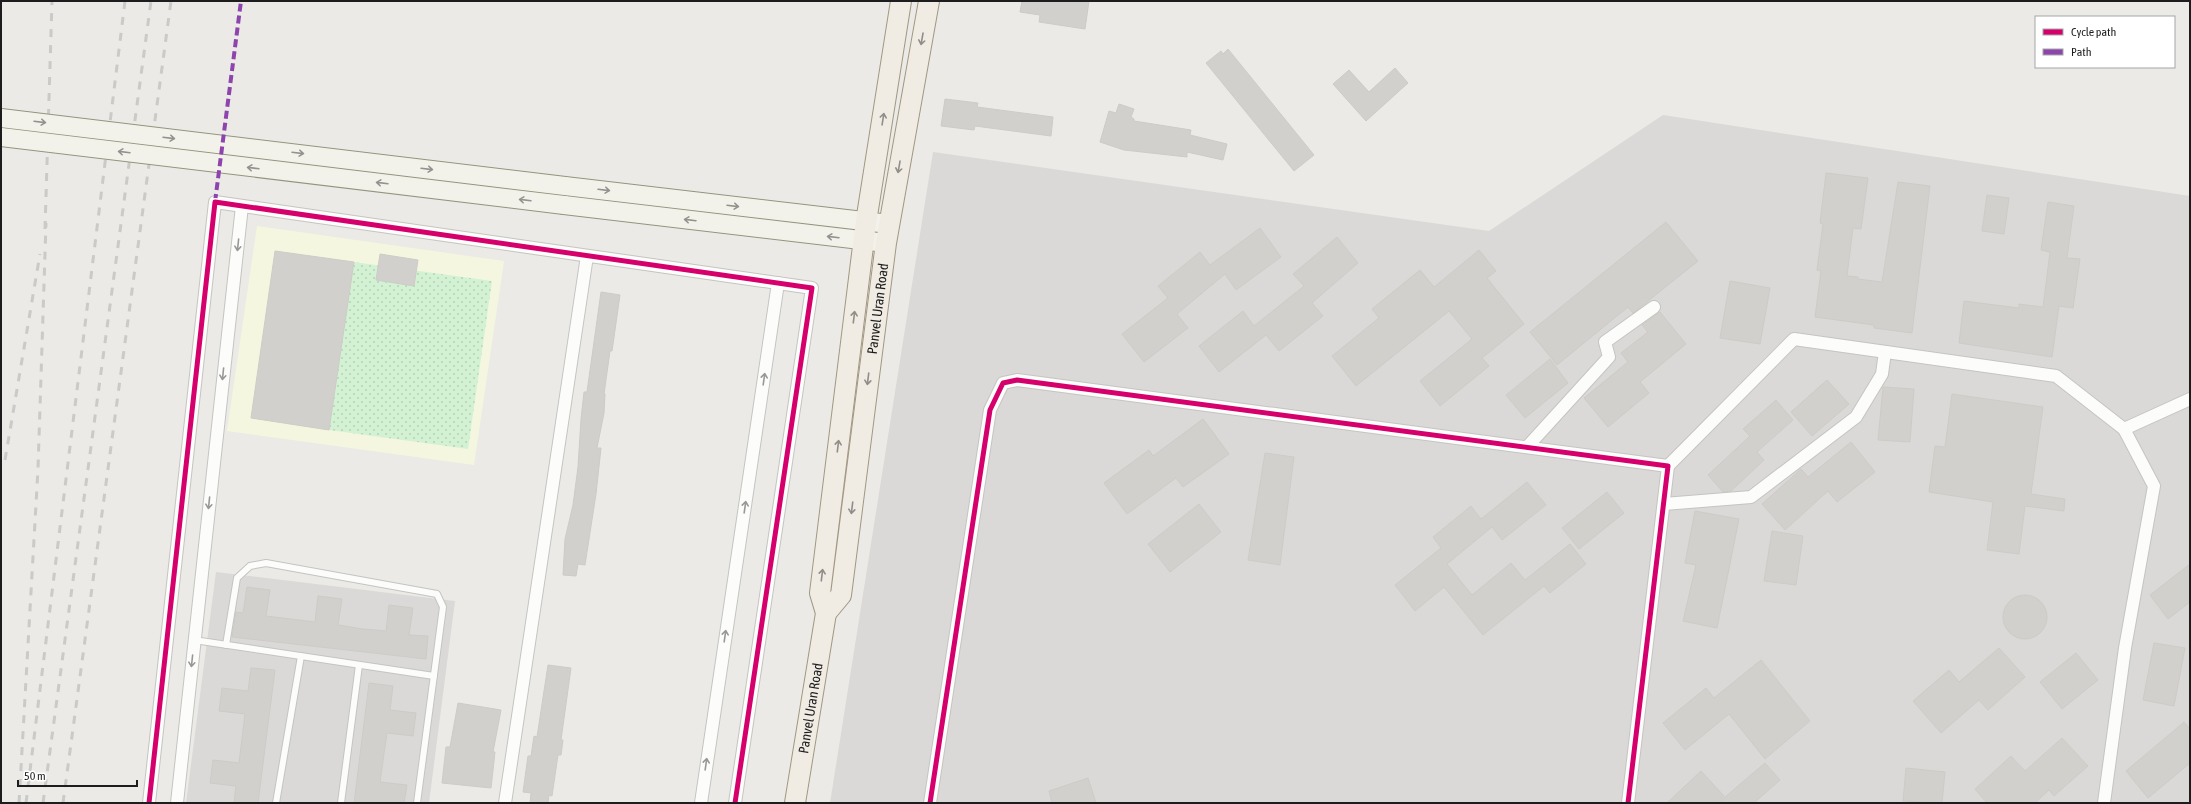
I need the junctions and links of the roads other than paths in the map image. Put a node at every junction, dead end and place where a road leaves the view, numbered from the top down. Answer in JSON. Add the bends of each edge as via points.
{"nodes":[{"id":1,"x":901,"y":1,"type":"edge"},
{"id":2,"x":929,"y":1,"type":"edge"},
{"id":3,"x":1,"y":118,"type":"edge"},
{"id":4,"x":1,"y":137,"type":"edge"},
{"id":5,"x":242,"y":206,"type":"junction"},
{"id":6,"x":865,"y":231,"type":"junction"},
{"id":7,"x":887,"y":233,"type":"junction"},
{"id":8,"x":587,"y":256,"type":"junction"},
{"id":9,"x":778,"y":283,"type":"junction"},
{"id":10,"x":1654,"y":306,"type":"dead end"},
{"id":11,"x":1885,"y":352,"type":"junction"},
{"id":12,"x":2190,"y":399,"type":"edge"},
{"id":13,"x":2124,"y":429,"type":"junction"},
{"id":14,"x":1527,"y":447,"type":"junction"},
{"id":15,"x":1668,"y":466,"type":"junction"},
{"id":16,"x":1664,"y":504,"type":"junction"},
{"id":17,"x":826,"y":613,"type":"junction"},
{"id":18,"x":194,"y":640,"type":"junction"},
{"id":19,"x":226,"y":645,"type":"junction"},
{"id":20,"x":301,"y":656,"type":"junction"},
{"id":21,"x":359,"y":665,"type":"junction"},
{"id":22,"x":434,"y":676,"type":"junction"},
{"id":23,"x":149,"y":803,"type":"edge"},
{"id":24,"x":177,"y":803,"type":"edge"},
{"id":25,"x":276,"y":803,"type":"edge"},
{"id":26,"x":341,"y":803,"type":"edge"},
{"id":27,"x":418,"y":803,"type":"edge"},
{"id":28,"x":505,"y":803,"type":"edge"},
{"id":29,"x":701,"y":803,"type":"edge"},
{"id":30,"x":736,"y":803,"type":"edge"},
{"id":31,"x":796,"y":803,"type":"edge"},
{"id":32,"x":930,"y":803,"type":"edge"},
{"id":33,"x":1628,"y":803,"type":"edge"},
{"id":34,"x":2104,"y":803,"type":"edge"}],
"edges":[{"from":6,"to":1,"type":"main road","name":"Panvel Uran Road","one_way":true},
{"from":2,"to":7,"type":"main road","name":"Panvel Uran Road","one_way":true},
{"from":3,"to":6,"type":"main road","one_way":true,"bridge":true,"via":[[565,186]]},
{"from":6,"to":4,"type":"main road","one_way":true,"bridge":true,"via":[[564,205]]},
{"from":5,"to":8,"type":"street"},
{"from":5,"to":18,"type":"street","one_way":true},
{"from":5,"to":23,"type":"street","via":[[215,202]]},
{"from":6,"to":7,"type":"main road"},
{"from":17,"to":6,"type":"main road","name":"Panvel Uran Road","one_way":true,"via":[[820,593]]},
{"from":7,"to":17,"type":"main road","name":"Panvel Uran Road","one_way":true,"via":[[841,595]]},
{"from":8,"to":9,"type":"street"},
{"from":8,"to":28,"type":"street"},
{"from":29,"to":9,"type":"street","one_way":true},
{"from":9,"to":30,"type":"street","via":[[812,288]]},
{"from":10,"to":14,"type":"street","via":[[1605,342],[1609,357]]},
{"from":11,"to":13,"type":"street","via":[[2056,376]]},
{"from":11,"to":15,"type":"street","via":[[1794,339]]},
{"from":11,"to":16,"type":"street","via":[[1882,374],[1856,417],[1751,497]]},
{"from":12,"to":13,"type":"street"},
{"from":13,"to":34,"type":"street","via":[[2154,486],[2125,648]]},
{"from":14,"to":15,"type":"street"},
{"from":14,"to":32,"type":"street","via":[[1017,380],[1002,383],[990,410]]},
{"from":15,"to":16,"type":"street"},
{"from":16,"to":33,"type":"street"},
{"from":17,"to":31,"type":"main road","name":"Panvel Uran Road"},
{"from":18,"to":19,"type":"lane"},
{"from":18,"to":24,"type":"street","one_way":true},
{"from":19,"to":20,"type":"lane"},
{"from":19,"to":22,"type":"lane","via":[[237,578],[250,566],[266,563],[437,594],[443,607]]},
{"from":20,"to":21,"type":"lane"},
{"from":20,"to":25,"type":"lane"},
{"from":21,"to":22,"type":"lane"},
{"from":21,"to":26,"type":"lane"},
{"from":22,"to":27,"type":"lane"}]}
